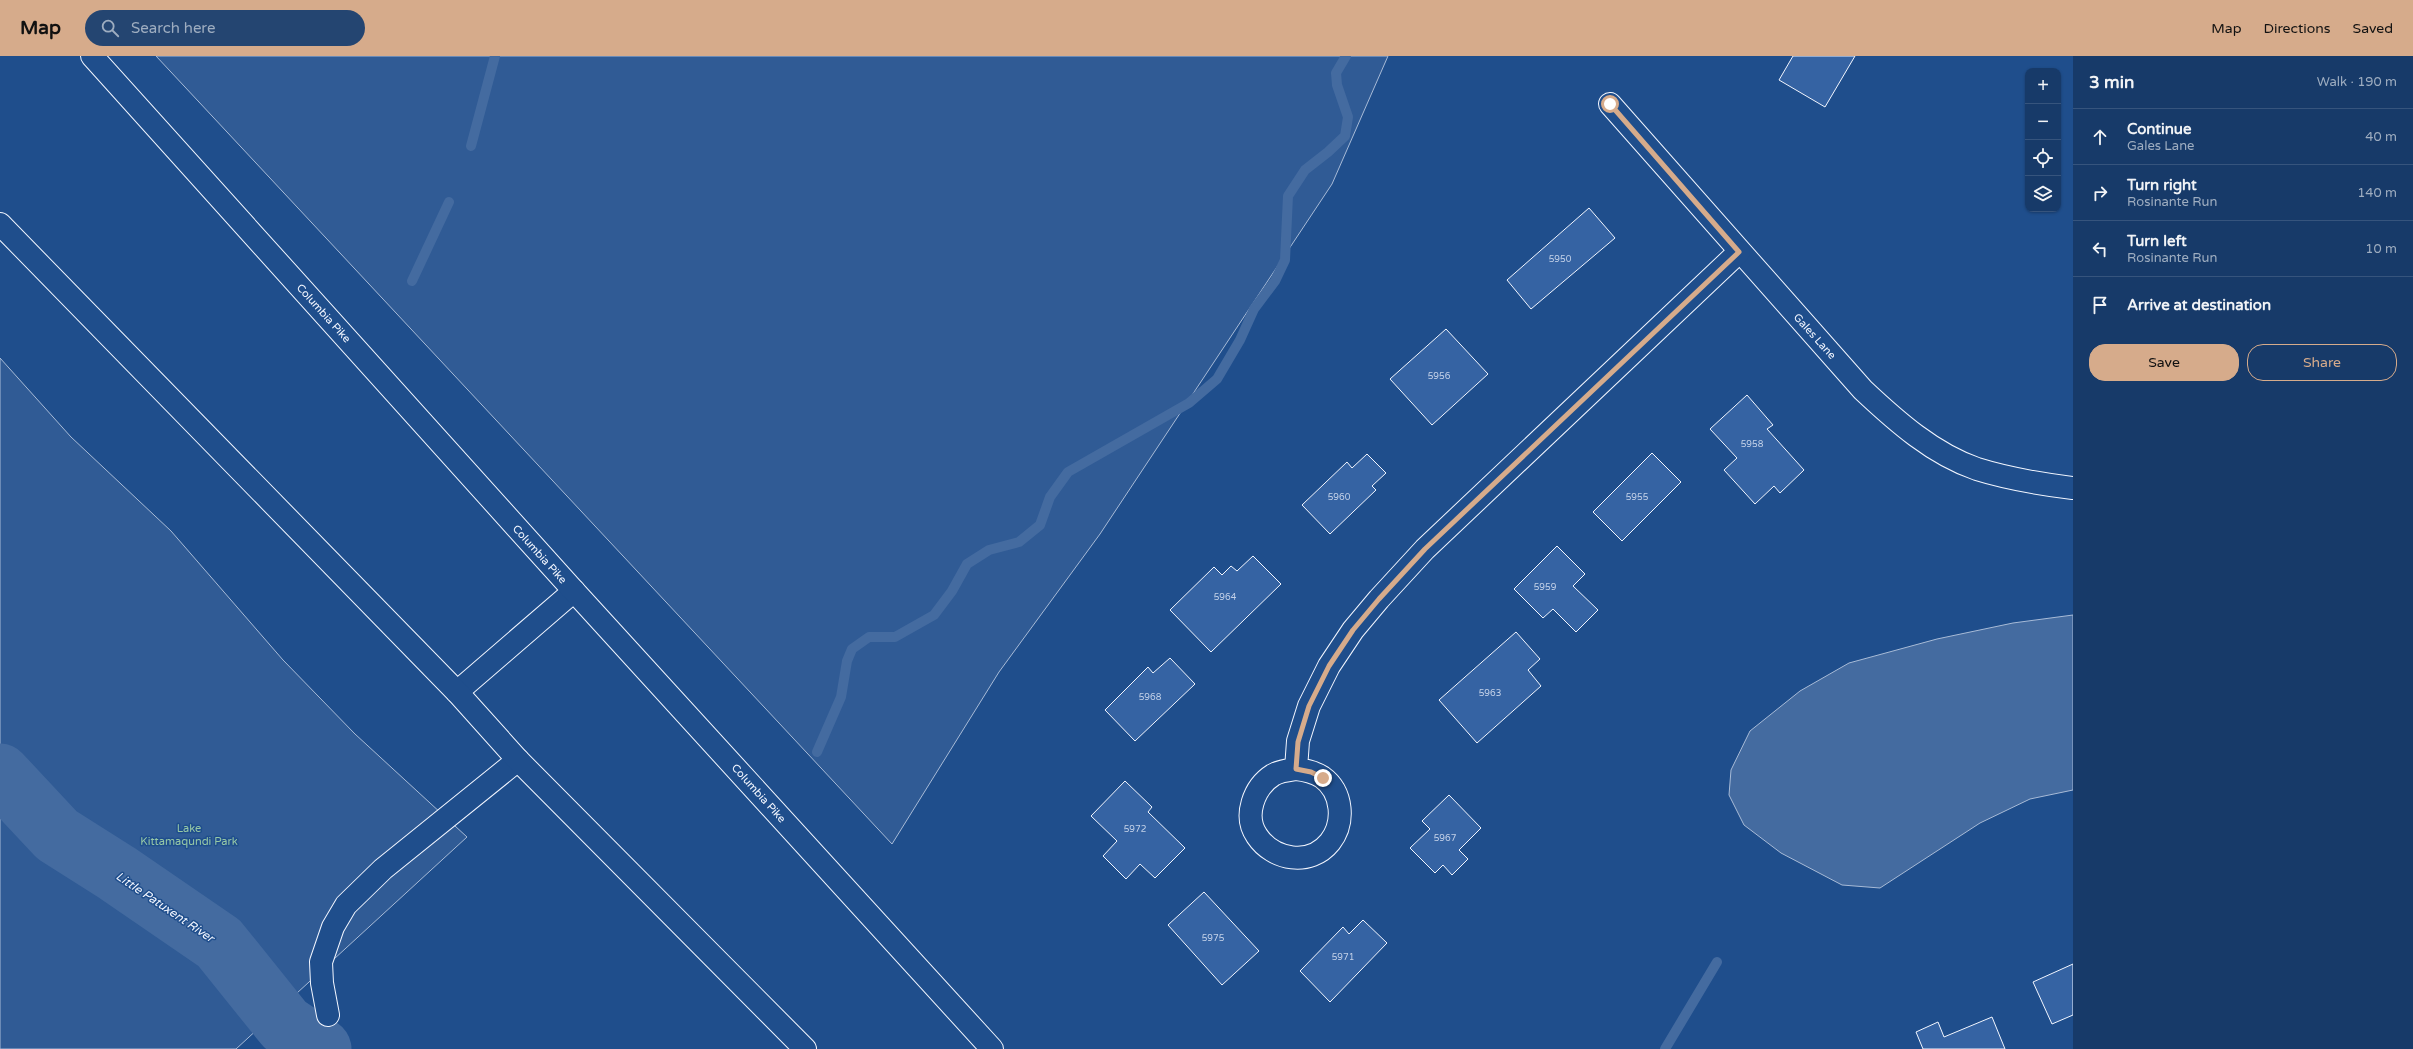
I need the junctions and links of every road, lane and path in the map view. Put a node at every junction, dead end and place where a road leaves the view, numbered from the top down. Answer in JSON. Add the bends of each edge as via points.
{"nodes":[{"id":1,"x":92,"y":56,"type":"edge"},
{"id":2,"x":1610,"y":104,"type":"dead end"},
{"id":3,"x":0,"y":224,"type":"edge"},
{"id":4,"x":1739,"y":252,"type":"junction"},
{"id":5,"x":2073,"y":488,"type":"edge"},
{"id":6,"x":574,"y":592,"type":"junction"},
{"id":7,"x":457,"y":692,"type":"junction"},
{"id":8,"x":518,"y":760,"type":"junction"},
{"id":9,"x":1296,"y":769,"type":"junction"},
{"id":10,"x":328,"y":1015,"type":"dead end"},
{"id":11,"x":805,"y":1049,"type":"edge"},
{"id":12,"x":992,"y":1049,"type":"edge"}],
"edges":[{"from":1,"to":6,"type":"main road","name":"Columbia Pike"},
{"from":2,"to":4,"type":"main road","name":"Gales Lane"},
{"from":3,"to":7,"type":"main road"},
{"from":4,"to":5,"type":"main road","name":"Gales Lane","via":[[1862,390],[1896,421],[1934,448],[1976,468],[2024,481]]},
{"from":4,"to":9,"type":"main road","via":[[1425,549],[1379,599],[1341,648],[1309,706],[1298,742]]},
{"from":6,"to":7,"type":"main road"},
{"from":6,"to":12,"type":"main road","name":"Columbia Pike"},
{"from":7,"to":8,"type":"main road"},
{"from":8,"to":10,"type":"main road","via":[[383,869],[346,905],[333,927],[321,962]]},
{"from":8,"to":11,"type":"main road"},
{"from":9,"to":9,"type":"main road","via":[[1274,774],[1261,785],[1252,801],[1251,821],[1256,835],[1266,847],[1278,855],[1296,858],[1316,853],[1329,843],[1339,826],[1339,804],[1333,789],[1323,778]]}]}
